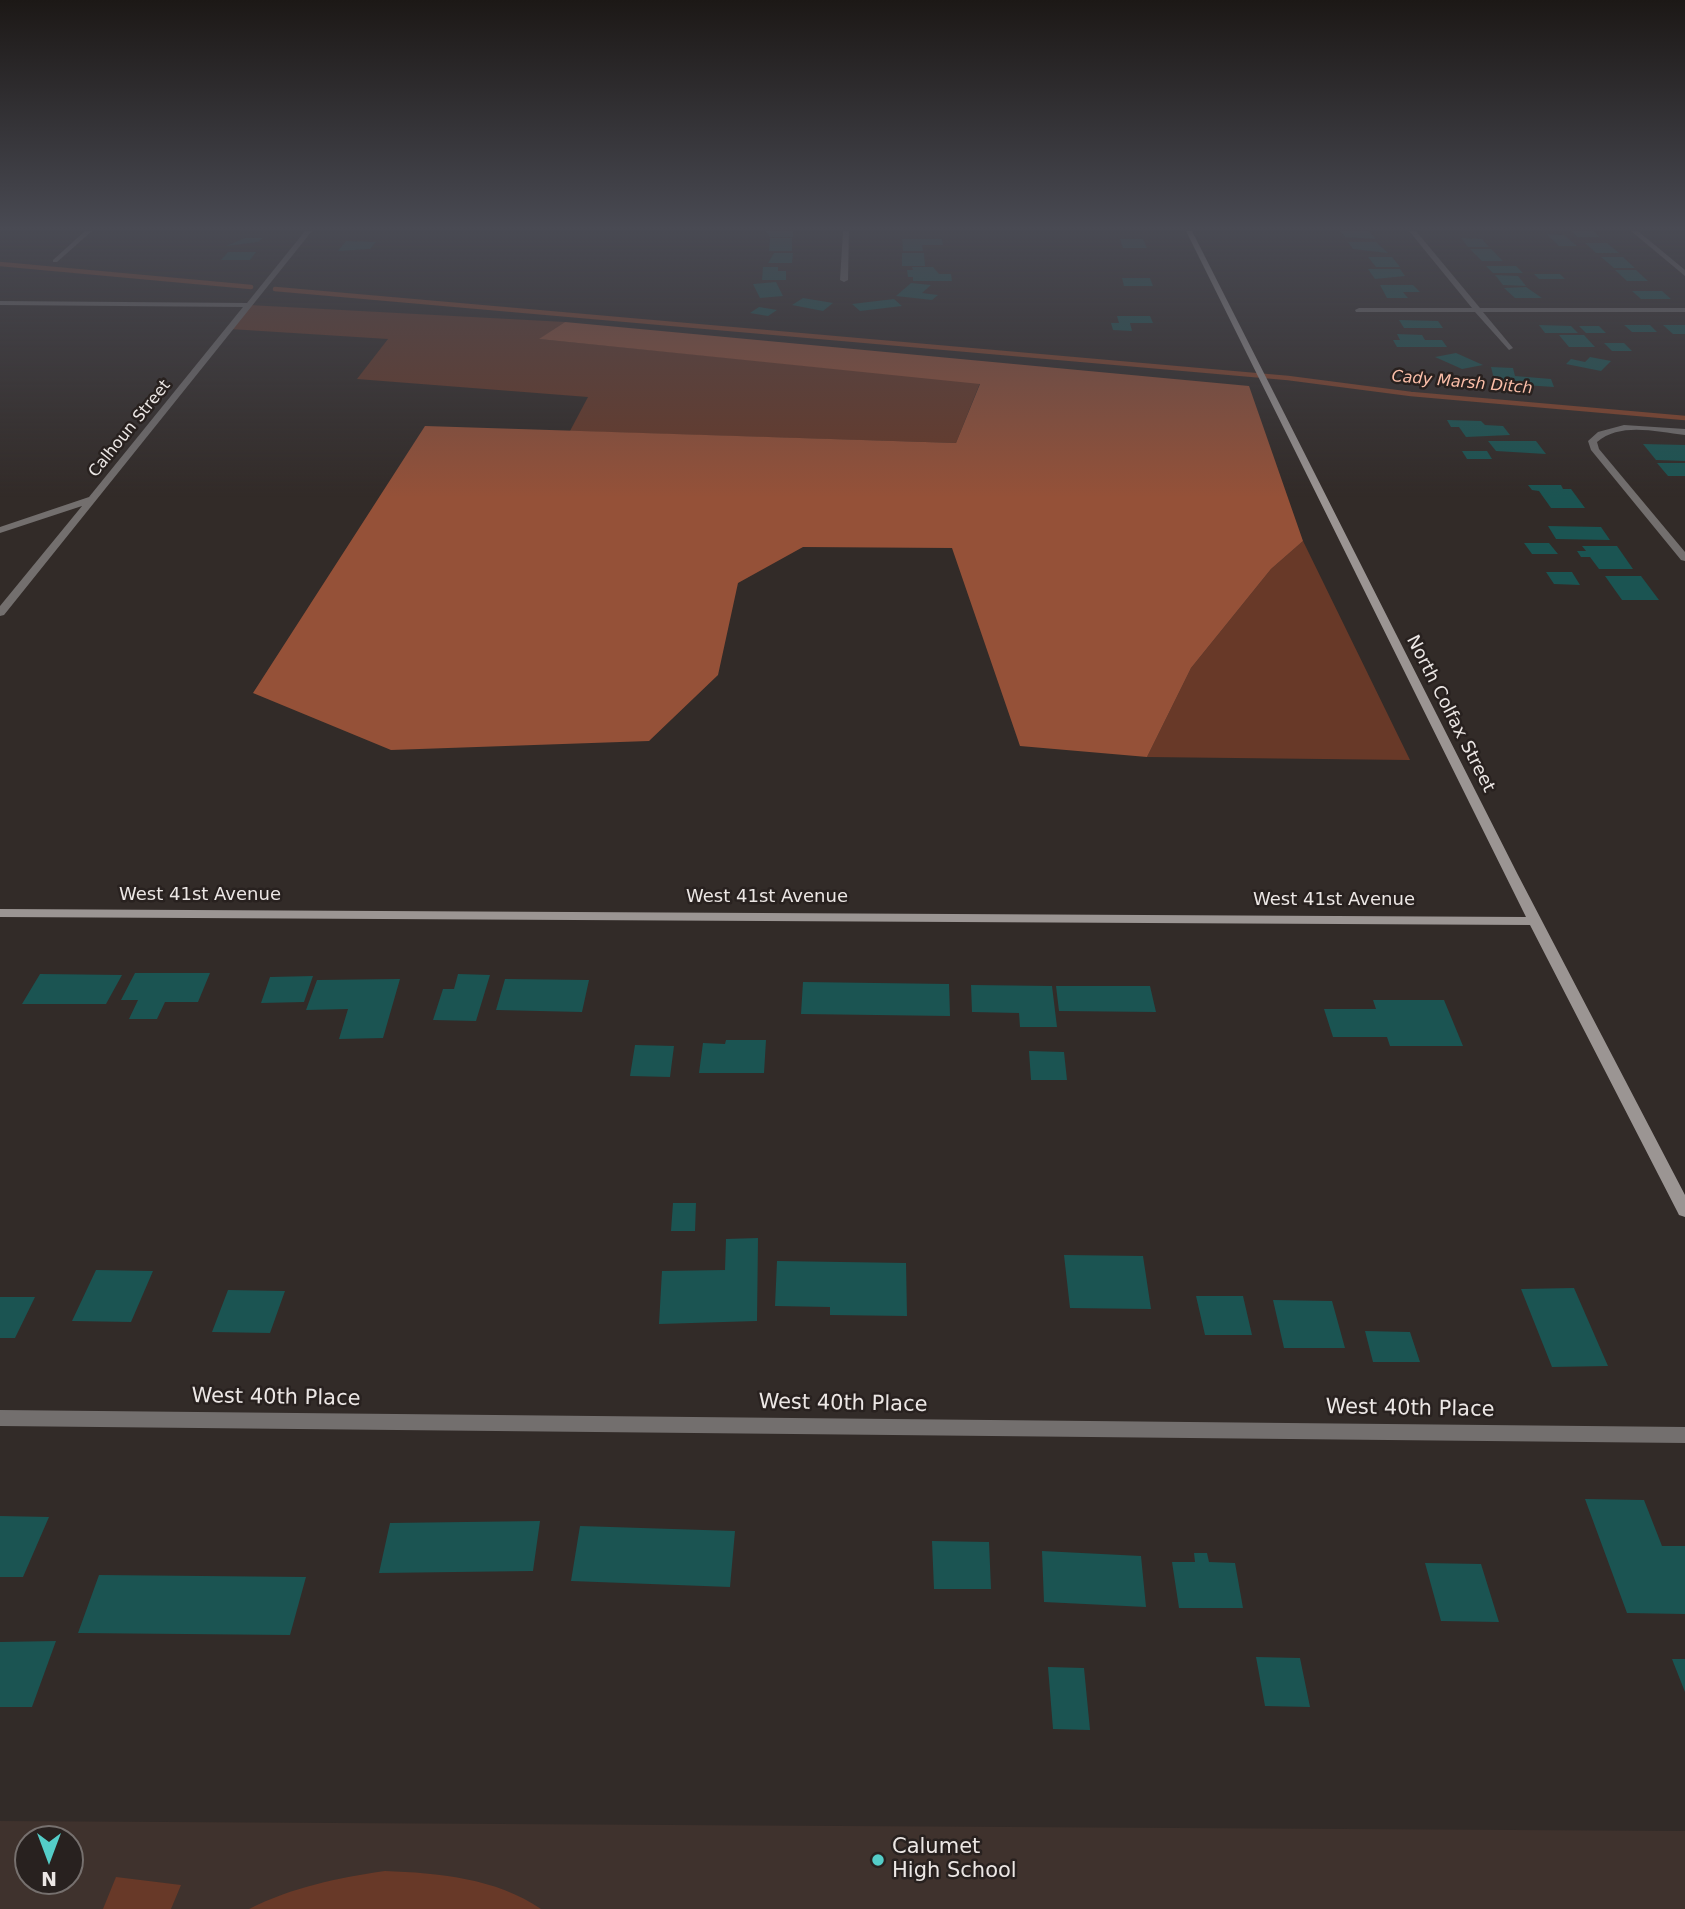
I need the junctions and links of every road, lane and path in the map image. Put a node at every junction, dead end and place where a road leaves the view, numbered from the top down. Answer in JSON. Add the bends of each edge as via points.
{"nodes":[{"id":1,"x":237,"y":320,"type":"edge"},
{"id":2,"x":1234,"y":320,"type":"edge"},
{"id":3,"x":1485,"y":320,"type":"edge"},
{"id":4,"x":1509,"y":348,"type":"dead end"},
{"id":5,"x":1685,"y":432,"type":"edge"},
{"id":6,"x":92,"y":499,"type":"junction"},
{"id":7,"x":0,"y":530,"type":"edge"},
{"id":8,"x":1685,"y":558,"type":"edge"},
{"id":9,"x":0,"y":613,"type":"edge"},
{"id":10,"x":0,"y":913,"type":"edge"},
{"id":11,"x":1535,"y":920,"type":"junction"},
{"id":12,"x":1685,"y":1211,"type":"edge"},
{"id":13,"x":0,"y":1418,"type":"edge"},
{"id":14,"x":1685,"y":1435,"type":"edge"}],
"edges":[{"from":1,"to":6,"type":"street","name":"Calhoun Street"},
{"from":2,"to":11,"type":"street","name":"North Colfax Street"},
{"from":3,"to":4,"type":"street"},
{"from":5,"to":8,"type":"street","via":[[1615,429],[1592,441]]},
{"from":6,"to":7,"type":"street"},
{"from":6,"to":9,"type":"street","name":"Calhoun Street"},
{"from":10,"to":11,"type":"street","name":"West 41st Avenue"},
{"from":11,"to":12,"type":"street","name":"North Colfax Street"},
{"from":13,"to":14,"type":"street","name":"West 40th Place"}]}
